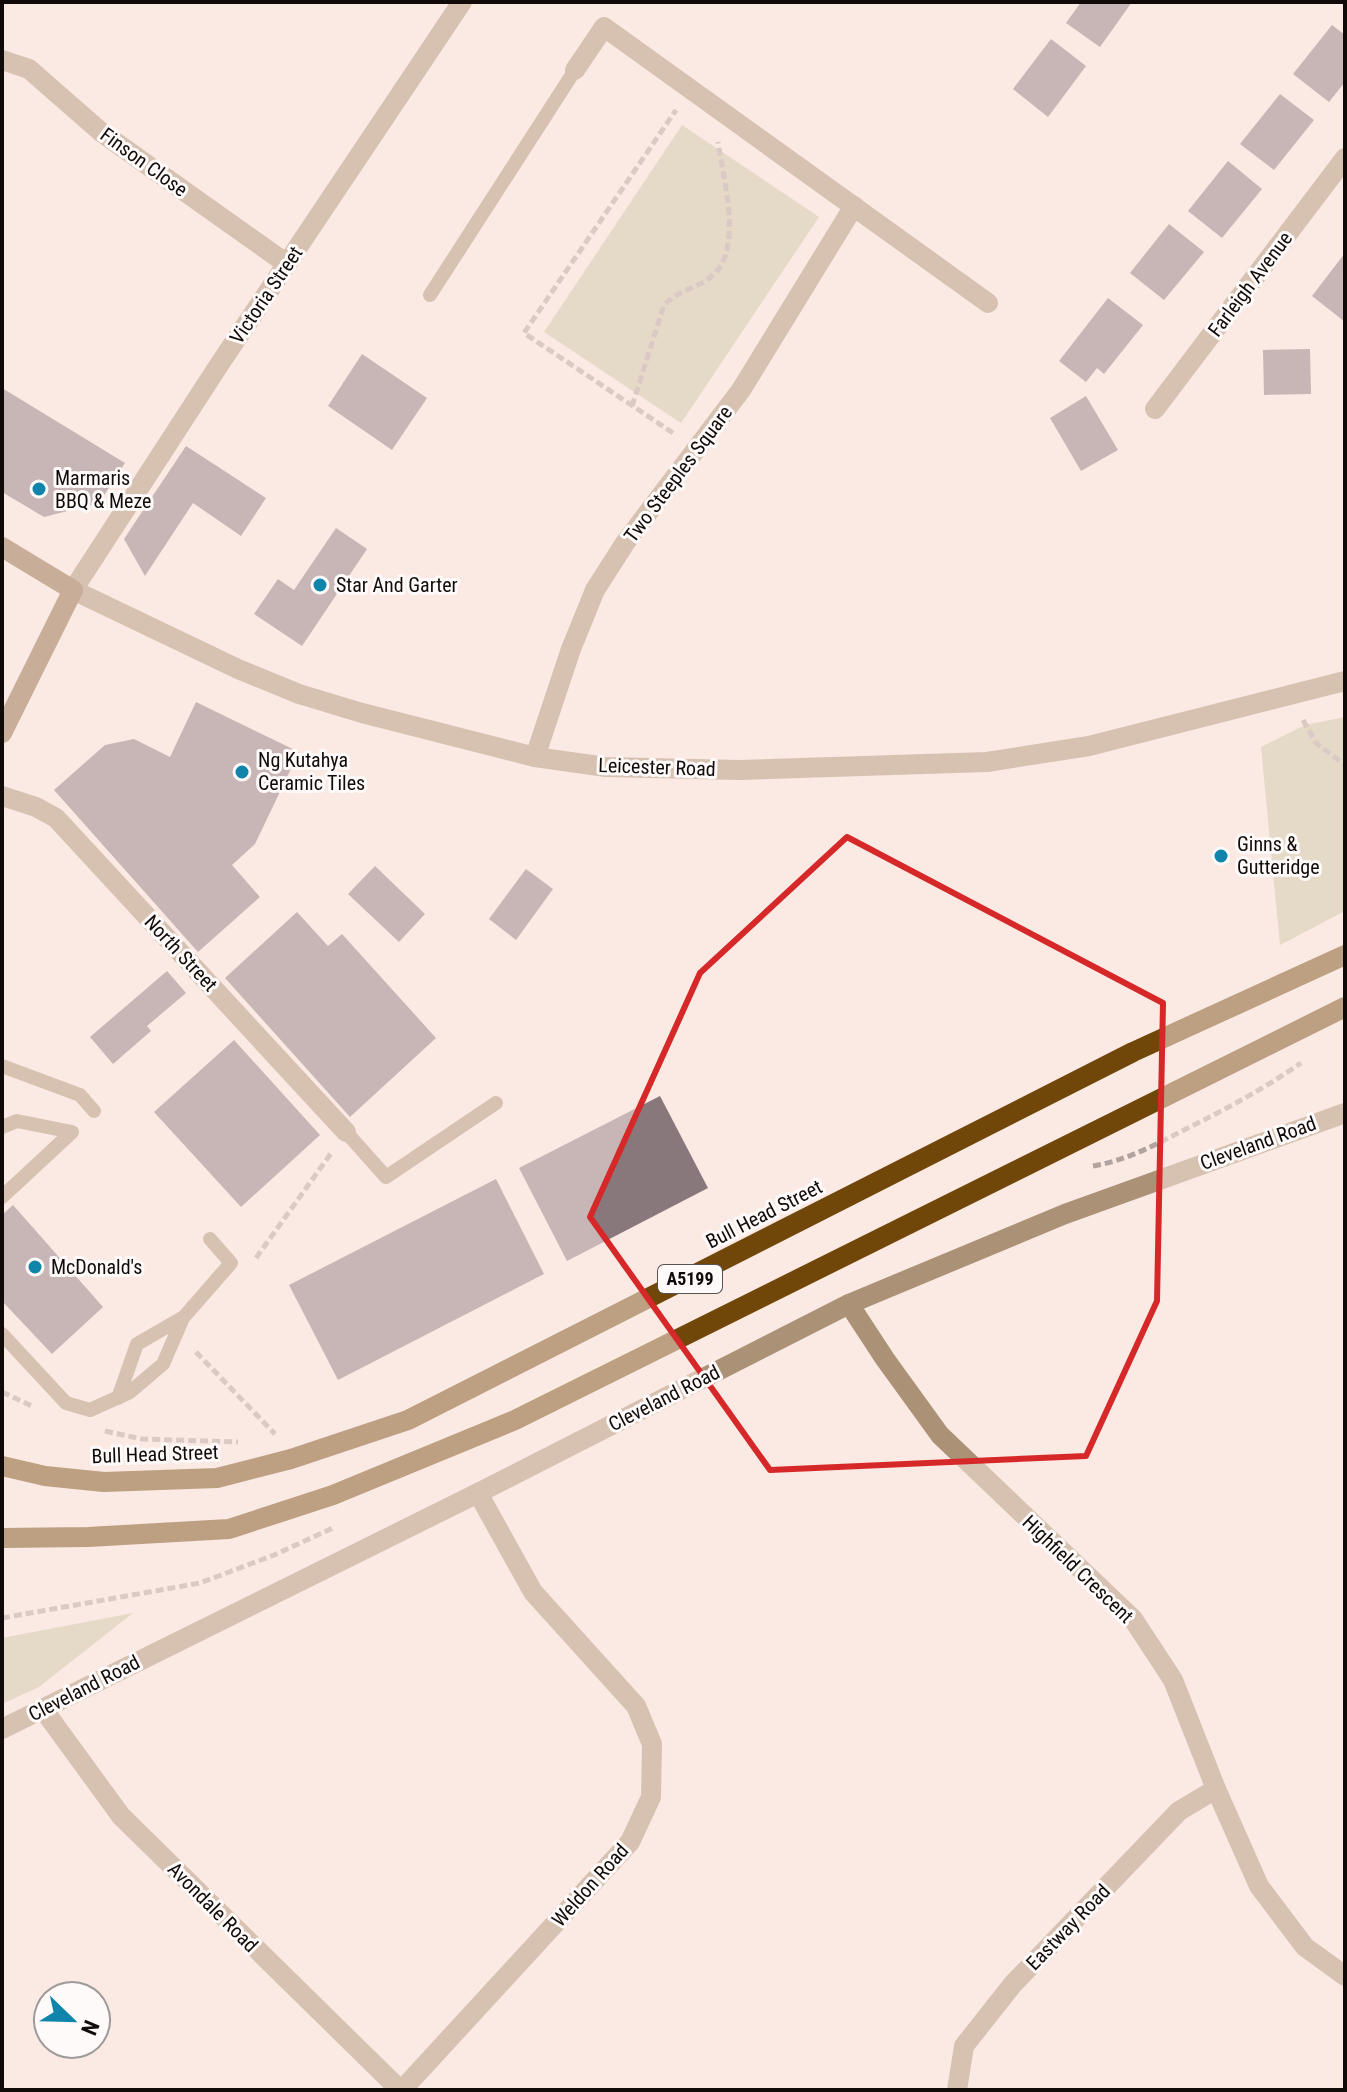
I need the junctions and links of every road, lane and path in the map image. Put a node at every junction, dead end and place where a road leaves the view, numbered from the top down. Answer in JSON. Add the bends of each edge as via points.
{"nodes":[{"id":1,"x":462,"y":2,"type":"edge"},
{"id":2,"x":2,"y":60,"type":"edge"},
{"id":3,"x":575,"y":70,"type":"joint"},
{"id":4,"x":691,"y":88,"type":"junction"},
{"id":5,"x":713,"y":105,"type":"junction"},
{"id":6,"x":1345,"y":158,"type":"edge"},
{"id":7,"x":854,"y":206,"type":"junction"},
{"id":8,"x":287,"y":264,"type":"junction"},
{"id":9,"x":430,"y":295,"type":"dead end"},
{"id":10,"x":988,"y":303,"type":"dead end"},
{"id":11,"x":632,"y":406,"type":"junction"},
{"id":12,"x":1155,"y":409,"type":"dead end"},
{"id":13,"x":697,"y":449,"type":"junction"},
{"id":14,"x":2,"y":547,"type":"edge"},
{"id":15,"x":73,"y":590,"type":"junction"},
{"id":16,"x":1345,"y":681,"type":"edge"},
{"id":17,"x":1292,"y":693,"type":"junction"},
{"id":18,"x":2,"y":733,"type":"edge"},
{"id":19,"x":535,"y":757,"type":"junction"},
{"id":20,"x":1345,"y":765,"type":"edge"},
{"id":21,"x":2,"y":796,"type":"edge"},
{"id":22,"x":1345,"y":955,"type":"edge"},
{"id":23,"x":1345,"y":1007,"type":"edge"},
{"id":24,"x":1311,"y":1057,"type":"dead end"},
{"id":25,"x":2,"y":1066,"type":"edge"},
{"id":26,"x":496,"y":1103,"type":"dead end"},
{"id":27,"x":94,"y":1111,"type":"dead end"},
{"id":28,"x":1345,"y":1113,"type":"edge"},
{"id":29,"x":2,"y":1127,"type":"edge"},
{"id":30,"x":346,"y":1132,"type":"junction"},
{"id":31,"x":1083,"y":1167,"type":"dead end"},
{"id":32,"x":2,"y":1197,"type":"edge"},
{"id":33,"x":210,"y":1239,"type":"dead end"},
{"id":34,"x":250,"y":1265,"type":"dead end"},
{"id":35,"x":849,"y":1304,"type":"junction"},
{"id":36,"x":183,"y":1318,"type":"junction"},
{"id":37,"x":2,"y":1334,"type":"edge"},
{"id":38,"x":190,"y":1347,"type":"dead end"},
{"id":39,"x":2,"y":1392,"type":"edge"},
{"id":40,"x":118,"y":1398,"type":"junction"},
{"id":41,"x":41,"y":1411,"type":"dead end"},
{"id":42,"x":97,"y":1430,"type":"dead end"},
{"id":43,"x":252,"y":1442,"type":"dead end"},
{"id":44,"x":283,"y":1443,"type":"dead end"},
{"id":45,"x":2,"y":1466,"type":"edge"},
{"id":46,"x":478,"y":1493,"type":"junction"},
{"id":47,"x":343,"y":1523,"type":"dead end"},
{"id":48,"x":2,"y":1538,"type":"edge"},
{"id":49,"x":2,"y":1618,"type":"edge"},
{"id":50,"x":43,"y":1709,"type":"junction"},
{"id":51,"x":2,"y":1729,"type":"edge"},
{"id":52,"x":1216,"y":1789,"type":"junction"},
{"id":53,"x":1345,"y":1976,"type":"edge"},
{"id":54,"x":401,"y":2090,"type":"edge"},
{"id":55,"x":957,"y":2090,"type":"edge"}],
"edges":[{"from":1,"to":8,"type":"street","name":"Victoria Street"},
{"from":2,"to":8,"type":"street","name":"Finson Close","via":[[29,69],[101,132]]},
{"from":3,"to":4,"type":"street","via":[[604,27]]},
{"from":3,"to":9,"type":"lane"},
{"from":4,"to":5,"type":"street"},
{"from":4,"to":11,"type":"path","via":[[524,333]]},
{"from":5,"to":7,"type":"street"},
{"from":5,"to":11,"type":"path","via":[[731,242],[715,274],[676,293],[664,305]]},
{"from":6,"to":12,"type":"street","name":"Farleigh Avenue"},
{"from":7,"to":10,"type":"street"},
{"from":7,"to":13,"type":"street","name":"Two Steeples Square","via":[[741,390]]},
{"from":8,"to":15,"type":"street","name":"Victoria Street"},
{"from":11,"to":13,"type":"path"},
{"from":13,"to":19,"type":"street","name":"Two Steeples Square","via":[[595,590]]},
{"from":14,"to":15,"type":"main road","name":"Leicester Road"},
{"from":15,"to":18,"type":"main road"},
{"from":15,"to":19,"type":"street","name":"Leicester Road","via":[[299,694]]},
{"from":16,"to":17,"type":"street","name":"Leicester Road"},
{"from":17,"to":19,"type":"street","name":"Leicester Road","via":[[1089,746],[987,762],[739,770],[606,767]]},
{"from":17,"to":20,"type":"path","via":[[1316,743]]},
{"from":21,"to":30,"type":"street","name":"North Street","via":[[56,818]]},
{"from":22,"to":45,"type":"main road","name":"Bull Head Street","number":"A5199","via":[[1133,1052],[408,1420],[217,1478],[104,1482]]},
{"from":23,"to":48,"type":"main road","number":"A5199","via":[[515,1420],[333,1495],[229,1529]]},
{"from":24,"to":31,"type":"path","via":[[1257,1094],[1152,1146],[1112,1163]]},
{"from":25,"to":27,"type":"lane","via":[[80,1095]]},
{"from":26,"to":30,"type":"lane","via":[[386,1177]]},
{"from":28,"to":35,"type":"street","name":"Cleveland Road","via":[[1065,1214]]},
{"from":29,"to":32,"type":"lane","via":[[17,1121],[72,1132]]},
{"from":30,"to":34,"type":"path"},
{"from":33,"to":36,"type":"lane","via":[[231,1263]]},
{"from":35,"to":46,"type":"street","name":"Cleveland Road"},
{"from":35,"to":52,"type":"street","name":"Highfield Crescent","via":[[940,1435],[1133,1619],[1173,1680]]},
{"from":36,"to":40,"type":"lane","via":[[163,1364]]},
{"from":36,"to":40,"type":"lane","via":[[137,1344]]},
{"from":37,"to":40,"type":"lane","via":[[66,1403],[90,1410]]},
{"from":38,"to":44,"type":"path"},
{"from":39,"to":41,"type":"path"},
{"from":42,"to":43,"type":"path","via":[[142,1439]]},
{"from":46,"to":50,"type":"street","name":"Cleveland Road"},
{"from":46,"to":54,"type":"street","name":"Weldon Road","via":[[533,1592],[636,1706],[652,1744],[651,1797],[630,1842]]},
{"from":47,"to":49,"type":"path","via":[[200,1583]]},
{"from":50,"to":51,"type":"street","name":"Cleveland Road"},
{"from":50,"to":54,"type":"street","name":"Avondale Road","via":[[121,1816]]},
{"from":52,"to":53,"type":"street","name":"Highfield Crescent","via":[[1259,1886],[1305,1947]]},
{"from":52,"to":55,"type":"street","name":"Eastway Road","via":[[1179,1811],[1013,1984],[964,2046]]}]}
